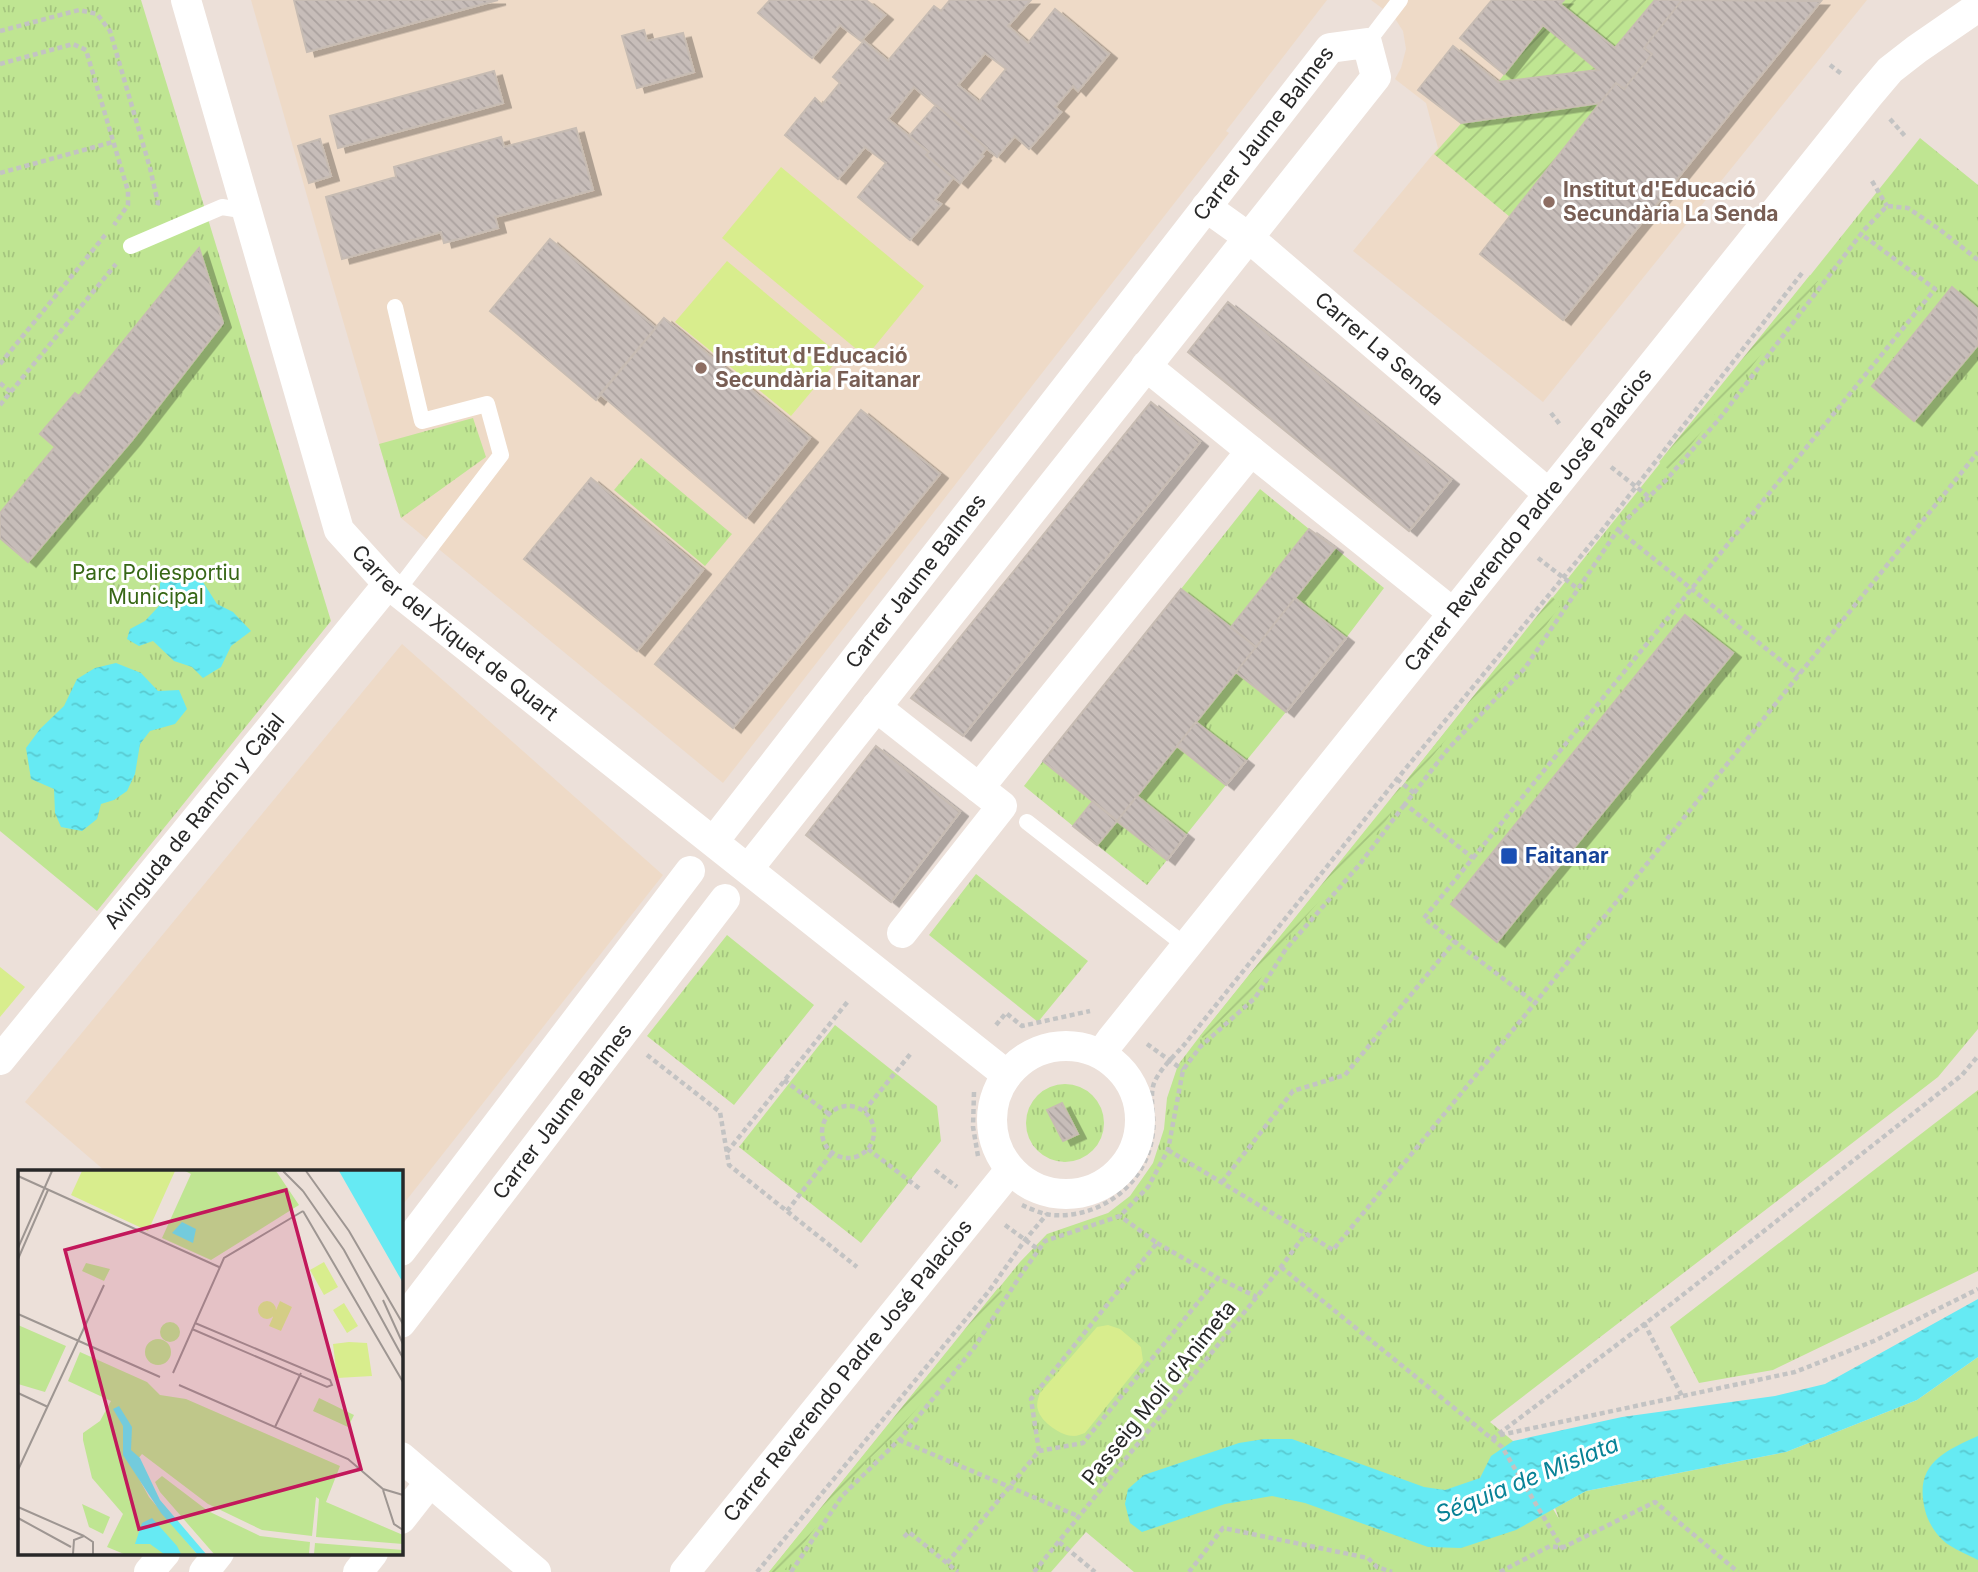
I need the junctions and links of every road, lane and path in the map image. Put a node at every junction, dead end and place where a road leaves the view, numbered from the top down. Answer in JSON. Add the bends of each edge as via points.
{"nodes":[{"id":1,"x":186,"y":0,"type":"edge"},
{"id":2,"x":1400,"y":0,"type":"edge"},
{"id":3,"x":1978,"y":7,"type":"edge"},
{"id":4,"x":0,"y":31,"type":"edge"},
{"id":5,"x":1367,"y":43,"type":"junction"},
{"id":6,"x":0,"y":64,"type":"edge"},
{"id":7,"x":113,"y":142,"type":"junction"},
{"id":8,"x":0,"y":173,"type":"edge"},
{"id":9,"x":1872,"y":181,"type":"dead end"},
{"id":10,"x":1206,"y":206,"type":"junction"},
{"id":11,"x":1887,"y":206,"type":"junction"},
{"id":12,"x":247,"y":211,"type":"junction"},
{"id":13,"x":1861,"y":234,"type":"junction"},
{"id":14,"x":1248,"y":237,"type":"junction"},
{"id":15,"x":131,"y":246,"type":"junction"},
{"id":16,"x":1978,"y":260,"type":"edge"},
{"id":17,"x":1802,"y":273,"type":"dead end"},
{"id":18,"x":395,"y":307,"type":"dead end"},
{"id":19,"x":0,"y":363,"type":"edge"},
{"id":20,"x":1146,"y":366,"type":"junction"},
{"id":21,"x":0,"y":383,"type":"edge"},
{"id":22,"x":11,"y":392,"type":"junction"},
{"id":23,"x":0,"y":405,"type":"edge"},
{"id":24,"x":1251,"y":451,"type":"junction"},
{"id":25,"x":1978,"y":452,"type":"edge"},
{"id":26,"x":1549,"y":494,"type":"junction"},
{"id":27,"x":1618,"y":530,"type":"junction"},
{"id":28,"x":1512,"y":538,"type":"junction"},
{"id":29,"x":1563,"y":577,"type":"junction"},
{"id":30,"x":393,"y":588,"type":"junction"},
{"id":31,"x":1578,"y":589,"type":"junction"},
{"id":32,"x":1692,"y":589,"type":"junction"},
{"id":33,"x":1453,"y":613,"type":"junction"},
{"id":34,"x":1799,"y":675,"type":"junction"},
{"id":35,"x":876,"y":707,"type":"junction"},
{"id":36,"x":1398,"y":779,"type":"junction"},
{"id":37,"x":979,"y":788,"type":"junction"},
{"id":38,"x":1414,"y":793,"type":"junction"},
{"id":39,"x":1405,"y":804,"type":"junction"},
{"id":40,"x":1027,"y":822,"type":"dead end"},
{"id":41,"x":714,"y":841,"type":"junction"},
{"id":42,"x":1473,"y":858,"type":"junction"},
{"id":43,"x":748,"y":869,"type":"junction"},
{"id":44,"x":690,"y":871,"type":"dead end"},
{"id":45,"x":725,"y":899,"type":"dead end"},
{"id":46,"x":902,"y":933,"type":"dead end"},
{"id":47,"x":1455,"y":941,"type":"junction"},
{"id":48,"x":1185,"y":946,"type":"junction"},
{"id":49,"x":849,"y":1000,"type":"dead end"},
{"id":50,"x":1535,"y":1003,"type":"junction"},
{"id":51,"x":1122,"y":1025,"type":"junction"},
{"id":52,"x":621,"y":1035,"type":"junction"},
{"id":53,"x":912,"y":1052,"type":"dead end"},
{"id":54,"x":1101,"y":1054,"type":"junction"},
{"id":55,"x":1978,"y":1056,"type":"edge"},
{"id":56,"x":0,"y":1060,"type":"edge"},
{"id":57,"x":1171,"y":1061,"type":"junction"},
{"id":58,"x":991,"y":1062,"type":"junction"},
{"id":59,"x":1183,"y":1070,"type":"junction"},
{"id":60,"x":784,"y":1080,"type":"junction"},
{"id":61,"x":864,"y":1111,"type":"junction"},
{"id":62,"x":829,"y":1114,"type":"junction"},
{"id":63,"x":868,"y":1149,"type":"junction"},
{"id":64,"x":1168,"y":1150,"type":"junction"},
{"id":65,"x":727,"y":1152,"type":"junction"},
{"id":66,"x":832,"y":1153,"type":"junction"},
{"id":67,"x":1002,"y":1179,"type":"junction"},
{"id":68,"x":1222,"y":1182,"type":"junction"},
{"id":69,"x":920,"y":1189,"type":"dead end"},
{"id":70,"x":787,"y":1211,"type":"junction"},
{"id":71,"x":1046,"y":1213,"type":"junction"},
{"id":72,"x":1120,"y":1216,"type":"junction"},
{"id":73,"x":1306,"y":1233,"type":"junction"},
{"id":74,"x":1157,"y":1242,"type":"junction"},
{"id":75,"x":402,"y":1250,"type":"edge"},
{"id":76,"x":856,"y":1267,"type":"dead end"},
{"id":77,"x":1281,"y":1267,"type":"junction"},
{"id":78,"x":1218,"y":1278,"type":"junction"},
{"id":79,"x":1978,"y":1289,"type":"edge"},
{"id":80,"x":1257,"y":1297,"type":"junction"},
{"id":81,"x":402,"y":1322,"type":"edge"},
{"id":82,"x":1644,"y":1323,"type":"junction"},
{"id":83,"x":1682,"y":1396,"type":"junction"},
{"id":84,"x":1493,"y":1437,"type":"junction"},
{"id":85,"x":899,"y":1440,"type":"junction"},
{"id":86,"x":1039,"y":1451,"type":"junction"},
{"id":87,"x":402,"y":1458,"type":"edge"},
{"id":88,"x":430,"y":1482,"type":"junction"},
{"id":89,"x":1010,"y":1487,"type":"junction"},
{"id":90,"x":1079,"y":1517,"type":"junction"},
{"id":91,"x":402,"y":1518,"type":"edge"},
{"id":92,"x":904,"y":1536,"type":"dead end"},
{"id":93,"x":1059,"y":1542,"type":"junction"},
{"id":94,"x":1562,"y":1548,"type":"junction"},
{"id":95,"x":164,"y":1554,"type":"edge"},
{"id":96,"x":218,"y":1554,"type":"edge"},
{"id":97,"x":372,"y":1554,"type":"edge"},
{"id":98,"x":947,"y":1563,"type":"junction"},
{"id":99,"x":149,"y":1572,"type":"edge"},
{"id":100,"x":204,"y":1572,"type":"edge"},
{"id":101,"x":358,"y":1572,"type":"edge"},
{"id":102,"x":536,"y":1572,"type":"edge"},
{"id":103,"x":685,"y":1572,"type":"edge"},
{"id":104,"x":757,"y":1572,"type":"edge"},
{"id":105,"x":791,"y":1572,"type":"edge"},
{"id":106,"x":958,"y":1572,"type":"edge"},
{"id":107,"x":1034,"y":1572,"type":"edge"},
{"id":108,"x":1095,"y":1572,"type":"edge"},
{"id":109,"x":1189,"y":1572,"type":"edge"},
{"id":110,"x":1392,"y":1572,"type":"edge"},
{"id":111,"x":1500,"y":1572,"type":"edge"},
{"id":112,"x":1738,"y":1572,"type":"edge"}],
"edges":[{"from":1,"to":12,"type":"street","name":"Carrer del Xiquet de Quart"},
{"from":2,"to":5,"type":"lane"},
{"from":3,"to":26,"type":"street","name":"Carrer Reverendo Padre José Palacios","via":[[1891,70]]},
{"from":4,"to":15,"type":"path","via":[[79,10],[97,13],[110,31],[158,203]]},
{"from":5,"to":10,"type":"street","name":"Carrer Jaume Balmes","via":[[1330,48]]},
{"from":5,"to":14,"type":"street","name":"Carrer Jaume Balmes","via":[[1376,77]]},
{"from":6,"to":7,"type":"path","via":[[73,44],[86,50]]},
{"from":7,"to":8,"type":"path"},
{"from":7,"to":19,"type":"path","via":[[128,205]]},
{"from":9,"to":11,"type":"path"},
{"from":10,"to":14,"type":"street","name":"Carrer La Senda"},
{"from":10,"to":41,"type":"street","name":"Carrer Jaume Balmes"},
{"from":11,"to":13,"type":"path"},
{"from":11,"to":16,"type":"path","via":[[1908,208]]},
{"from":12,"to":15,"type":"lane","via":[[222,207]]},
{"from":12,"to":30,"type":"street","name":"Carrer del Xiquet de Quart","via":[[339,530]]},
{"from":13,"to":27,"type":"path","via":[[1720,418]]},
{"from":13,"to":32,"type":"path","via":[[1935,289]]},
{"from":14,"to":20,"type":"street","name":"Carrer Jaume Balmes"},
{"from":14,"to":26,"type":"street","name":"Carrer La Senda"},
{"from":15,"to":22,"type":"path"},
{"from":17,"to":29,"type":"path"},
{"from":18,"to":30,"type":"lane","via":[[422,421],[487,404],[501,455]]},
{"from":20,"to":24,"type":"street"},
{"from":20,"to":35,"type":"street","name":"Carrer Jaume Balmes"},
{"from":21,"to":22,"type":"path"},
{"from":22,"to":23,"type":"path"},
{"from":24,"to":33,"type":"street"},
{"from":24,"to":37,"type":"street"},
{"from":25,"to":34,"type":"path"},
{"from":26,"to":28,"type":"street","name":"Carrer Reverendo Padre José Palacios"},
{"from":27,"to":31,"type":"path"},
{"from":27,"to":32,"type":"path"},
{"from":28,"to":29,"type":"path"},
{"from":28,"to":33,"type":"street","name":"Carrer Reverendo Padre José Palacios"},
{"from":29,"to":31,"type":"path"},
{"from":29,"to":36,"type":"path"},
{"from":30,"to":41,"type":"street","name":"Carrer del Xiquet de Quart"},
{"from":30,"to":56,"type":"street","name":"Avinguda de Ramón y Cajal"},
{"from":31,"to":38,"type":"path","via":[[1525,668],[1448,748]]},
{"from":32,"to":34,"type":"path"},
{"from":32,"to":42,"type":"path"},
{"from":33,"to":48,"type":"street","name":"Carrer Reverendo Padre José Palacios"},
{"from":34,"to":50,"type":"path"},
{"from":35,"to":37,"type":"street"},
{"from":35,"to":43,"type":"street","name":"Carrer Jaume Balmes"},
{"from":36,"to":38,"type":"path"},
{"from":36,"to":57,"type":"path"},
{"from":37,"to":46,"type":"street","via":[[1002,806]]},
{"from":38,"to":39,"type":"path"},
{"from":39,"to":42,"type":"path"},
{"from":39,"to":59,"type":"path","via":[[1286,949],[1255,998],[1200,1047]]},
{"from":40,"to":48,"type":"lane"},
{"from":41,"to":43,"type":"street","name":"Carrer del Xiquet de Quart"},
{"from":42,"to":47,"type":"path","via":[[1424,918]]},
{"from":43,"to":58,"type":"street","name":"Carrer del Xiquet de Quart"},
{"from":44,"to":75,"type":"street","name":"Carrer Jaume Balmes"},
{"from":45,"to":52,"type":"street","name":"Carrer Jaume Balmes"},
{"from":47,"to":50,"type":"path"},
{"from":47,"to":68,"type":"path","via":[[1345,1075],[1293,1091]]},
{"from":48,"to":51,"type":"street","name":"Carrer Reverendo Padre José Palacios"},
{"from":49,"to":60,"type":"path"},
{"from":50,"to":73,"type":"path","via":[[1333,1250]]},
{"from":51,"to":54,"type":"street","name":"Carrer Reverendo Padre José Palacios"},
{"from":51,"to":57,"type":"path"},
{"from":51,"to":58,"type":"path","via":[[1100,1009],[1022,1026],[1006,1013]]},
{"from":52,"to":65,"type":"path","via":[[720,1112]]},
{"from":52,"to":81,"type":"street","name":"Carrer Jaume Balmes"},
{"from":53,"to":61,"type":"path"},
{"from":54,"to":58,"type":"street","via":[[1061,1045],[1022,1060]]},
{"from":54,"to":67,"type":"street","via":[[1122,1071],[1135,1093],[1140,1118],[1136,1144],[1124,1167],[1105,1184],[1080,1193],[1055,1194]]},
{"from":55,"to":82,"type":"path","via":[[1962,1075]]},
{"from":57,"to":59,"type":"path"},
{"from":57,"to":71,"type":"path","via":[[1155,1082],[1148,1157],[1130,1185],[1110,1202],[1081,1214]]},
{"from":58,"to":67,"type":"street","via":[[997,1093],[992,1133]]},
{"from":58,"to":67,"type":"path","via":[[974,1091],[976,1149],[982,1170]]},
{"from":59,"to":64,"type":"path"},
{"from":60,"to":62,"type":"path"},
{"from":60,"to":65,"type":"path"},
{"from":61,"to":62,"type":"path","via":[[849,1106]]},
{"from":61,"to":63,"type":"path","via":[[873,1125]]},
{"from":62,"to":66,"type":"path","via":[[821,1134]]},
{"from":63,"to":66,"type":"path","via":[[853,1158]]},
{"from":63,"to":69,"type":"path"},
{"from":64,"to":68,"type":"path"},
{"from":64,"to":72,"type":"path","via":[[1148,1187]]},
{"from":65,"to":70,"type":"path","via":[[729,1165]]},
{"from":66,"to":70,"type":"path"},
{"from":67,"to":71,"type":"path","via":[[1010,1199]]},
{"from":67,"to":103,"type":"street","name":"Carrer Reverendo Padre José Palacios"},
{"from":68,"to":73,"type":"path"},
{"from":70,"to":76,"type":"path"},
{"from":71,"to":104,"type":"path","via":[[989,1291]]},
{"from":72,"to":74,"type":"path"},
{"from":72,"to":85,"type":"path","via":[[1045,1241],[974,1348]]},
{"from":73,"to":77,"type":"path","name":"Passeig Molí d'Animeta"},
{"from":74,"to":78,"type":"path"},
{"from":74,"to":86,"type":"path","via":[[1031,1399]]},
{"from":77,"to":80,"type":"path","name":"Passeig Molí d'Animeta"},
{"from":77,"to":84,"type":"path"},
{"from":78,"to":80,"type":"path"},
{"from":78,"to":86,"type":"path","via":[[1083,1443]]},
{"from":79,"to":83,"type":"path","via":[[1874,1341],[1796,1372]]},
{"from":80,"to":90,"type":"path","name":"Passeig Molí d'Animeta"},
{"from":82,"to":83,"type":"path"},
{"from":82,"to":84,"type":"path"},
{"from":83,"to":84,"type":"path"},
{"from":84,"to":94,"type":"path"},
{"from":85,"to":89,"type":"path"},
{"from":85,"to":105,"type":"path","via":[[842,1496]]},
{"from":86,"to":89,"type":"path"},
{"from":87,"to":88,"type":"street"},
{"from":88,"to":91,"type":"street"},
{"from":88,"to":102,"type":"street"},
{"from":89,"to":90,"type":"path"},
{"from":89,"to":98,"type":"path"},
{"from":90,"to":93,"type":"path","name":"Passeig Molí d'Animeta"},
{"from":92,"to":98,"type":"path","via":[[909,1532]]},
{"from":93,"to":107,"type":"path","name":"Passeig Molí d'Animeta"},
{"from":93,"to":108,"type":"path"},
{"from":94,"to":111,"type":"path","via":[[1550,1546]]},
{"from":94,"to":112,"type":"path","via":[[1655,1502]]},
{"from":95,"to":99,"type":"street"},
{"from":96,"to":100,"type":"street"},
{"from":97,"to":101,"type":"street"},
{"from":98,"to":106,"type":"path"},
{"from":109,"to":110,"type":"path","via":[[1223,1528],[1368,1558]]}]}
